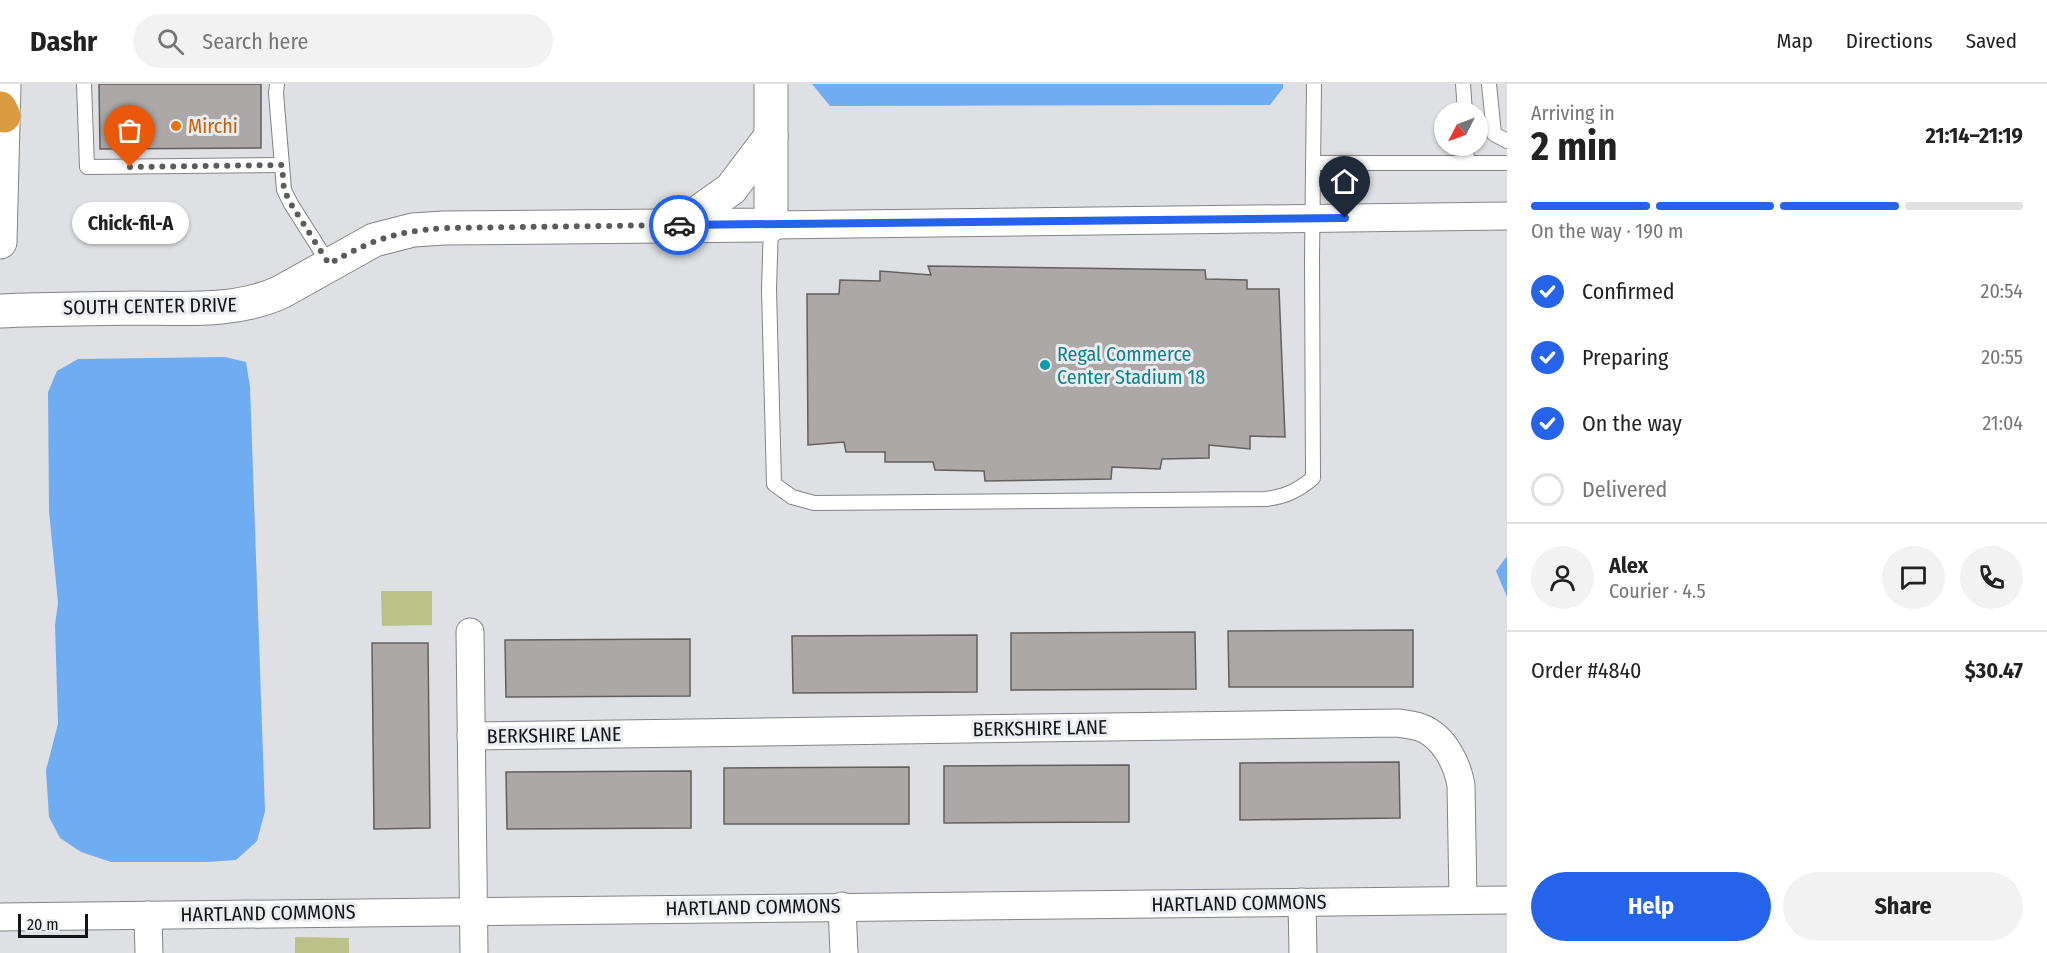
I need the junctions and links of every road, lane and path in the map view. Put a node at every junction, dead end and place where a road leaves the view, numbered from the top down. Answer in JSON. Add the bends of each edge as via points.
{"nodes":[{"id":1,"x":84,"y":84,"type":"edge"},
{"id":2,"x":771,"y":84,"type":"edge"},
{"id":3,"x":1314,"y":84,"type":"edge"},
{"id":4,"x":1463,"y":84,"type":"edge"},
{"id":5,"x":1489,"y":84,"type":"edge"},
{"id":6,"x":275,"y":87,"type":"edge"},
{"id":7,"x":1464,"y":102,"type":"edge"},
{"id":8,"x":3,"y":103,"type":"edge"},
{"id":9,"x":771,"y":136,"type":"junction"},
{"id":10,"x":1507,"y":141,"type":"edge"},
{"id":11,"x":1467,"y":156,"type":"edge"},
{"id":12,"x":1467,"y":163,"type":"junction"},
{"id":13,"x":1507,"y":163,"type":"edge"},
{"id":14,"x":1313,"y":164,"type":"junction"},
{"id":15,"x":282,"y":165,"type":"junction"},
{"id":16,"x":1507,"y":216,"type":"edge"},
{"id":17,"x":1313,"y":219,"type":"junction"},
{"id":18,"x":680,"y":225,"type":"junction"},
{"id":19,"x":771,"y":225,"type":"junction"},
{"id":20,"x":0,"y":242,"type":"edge"},
{"id":21,"x":329,"y":264,"type":"junction"},
{"id":22,"x":0,"y":310,"type":"edge"},
{"id":23,"x":470,"y":632,"type":"dead end"},
{"id":24,"x":471,"y":736,"type":"junction"},
{"id":25,"x":1463,"y":900,"type":"junction"},
{"id":26,"x":1507,"y":900,"type":"edge"},
{"id":27,"x":1302,"y":902,"type":"junction"},
{"id":28,"x":842,"y":906,"type":"junction"},
{"id":29,"x":473,"y":911,"type":"junction"},
{"id":30,"x":148,"y":915,"type":"junction"},
{"id":31,"x":0,"y":917,"type":"edge"},
{"id":32,"x":150,"y":953,"type":"edge"},
{"id":33,"x":474,"y":953,"type":"edge"},
{"id":34,"x":843,"y":953,"type":"edge"},
{"id":35,"x":1303,"y":953,"type":"edge"}],
"edges":[{"from":1,"to":15,"type":"lane","via":[[87,167]]},
{"from":2,"to":9,"type":"street"},
{"from":3,"to":14,"type":"lane"},
{"from":4,"to":7,"type":"lane"},
{"from":5,"to":10,"type":"lane","via":[[1494,134]]},
{"from":6,"to":15,"type":"lane"},
{"from":8,"to":20,"type":"street"},
{"from":9,"to":18,"type":"street","via":[[731,189]]},
{"from":9,"to":19,"type":"street"},
{"from":11,"to":12,"type":"lane"},
{"from":12,"to":13,"type":"lane"},
{"from":12,"to":14,"type":"lane"},
{"from":14,"to":17,"type":"lane"},
{"from":15,"to":21,"type":"lane","via":[[284,190]]},
{"from":16,"to":17,"type":"street","name":"SOUTH CENTER DRIVE"},
{"from":17,"to":19,"type":"street","name":"SOUTH CENTER DRIVE"},
{"from":17,"to":19,"type":"lane","via":[[1313,478],[1297,491],[1265,499],[814,503],[792,497],[774,484]]},
{"from":18,"to":19,"type":"street","name":"SOUTH CENTER DRIVE"},
{"from":18,"to":21,"type":"street","name":"SOUTH CENTER DRIVE","via":[[413,230],[374,240]]},
{"from":21,"to":22,"type":"street","name":"SOUTH CENTER DRIVE","via":[[281,292],[241,305]]},
{"from":23,"to":24,"type":"street"},
{"from":24,"to":25,"type":"street","name":"BERKSHIRE LANE","via":[[1398,723],[1423,729],[1445,746],[1458,769]]},
{"from":24,"to":29,"type":"street"},
{"from":25,"to":26,"type":"street","name":"HARTLAND COMMONS"},
{"from":25,"to":27,"type":"street","name":"HARTLAND COMMONS"},
{"from":27,"to":28,"type":"street","name":"HARTLAND COMMONS"},
{"from":27,"to":35,"type":"street"},
{"from":28,"to":29,"type":"street","name":"HARTLAND COMMONS"},
{"from":28,"to":34,"type":"street"},
{"from":29,"to":30,"type":"street","name":"HARTLAND COMMONS"},
{"from":29,"to":33,"type":"street"},
{"from":30,"to":31,"type":"street","name":"HARTLAND COMMONS"},
{"from":30,"to":32,"type":"street"}]}
